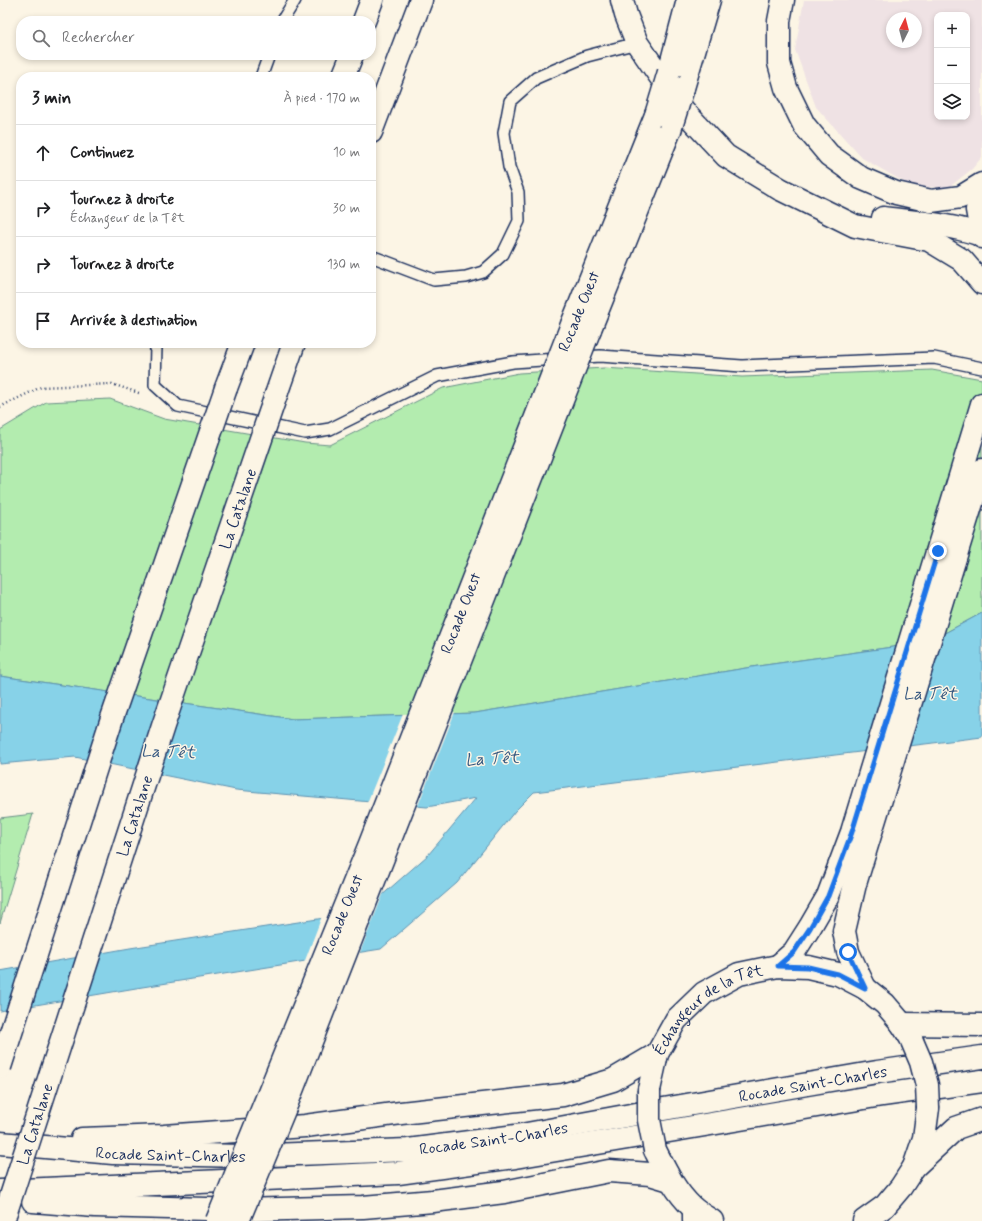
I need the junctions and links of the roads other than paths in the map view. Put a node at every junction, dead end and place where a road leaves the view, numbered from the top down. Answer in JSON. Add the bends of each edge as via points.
{"nodes":[{"id":1,"x":295,"y":0,"type":"edge"},
{"id":2,"x":372,"y":0,"type":"edge"},
{"id":3,"x":421,"y":0,"type":"edge"},
{"id":4,"x":622,"y":0,"type":"edge"},
{"id":5,"x":688,"y":0,"type":"edge"},
{"id":6,"x":709,"y":0,"type":"edge"},
{"id":7,"x":782,"y":0,"type":"edge"},
{"id":8,"x":285,"y":16,"type":"edge"},
{"id":9,"x":366,"y":16,"type":"edge"},
{"id":10,"x":637,"y":43,"type":"junction"},
{"id":11,"x":267,"y":60,"type":"edge"},
{"id":12,"x":350,"y":60,"type":"edge"},
{"id":13,"x":263,"y":72,"type":"edge"},
{"id":14,"x":345,"y":72,"type":"edge"},
{"id":15,"x":376,"y":119,"type":"edge"},
{"id":16,"x":663,"y":123,"type":"junction"},
{"id":17,"x":982,"y":185,"type":"edge"},
{"id":18,"x":780,"y":189,"type":"junction"},
{"id":19,"x":982,"y":236,"type":"edge"},
{"id":20,"x":376,"y":258,"type":"edge"},
{"id":21,"x":982,"y":283,"type":"edge"},
{"id":22,"x":582,"y":325,"type":"junction"},
{"id":23,"x":156,"y":348,"type":"edge"},
{"id":24,"x":241,"y":348,"type":"edge"},
{"id":25,"x":292,"y":348,"type":"edge"},
{"id":26,"x":982,"y":368,"type":"edge"},
{"id":27,"x":982,"y":404,"type":"edge"},
{"id":28,"x":982,"y":470,"type":"edge"},
{"id":29,"x":778,"y":966,"type":"junction"},
{"id":30,"x":865,"y":988,"type":"junction"},
{"id":31,"x":982,"y":1025,"type":"edge"},
{"id":32,"x":907,"y":1032,"type":"junction"},
{"id":33,"x":657,"y":1054,"type":"junction"},
{"id":34,"x":982,"y":1057,"type":"edge"},
{"id":35,"x":0,"y":1067,"type":"edge"},
{"id":36,"x":982,"y":1081,"type":"edge"},
{"id":37,"x":982,"y":1119,"type":"edge"},
{"id":38,"x":0,"y":1142,"type":"edge"},
{"id":39,"x":914,"y":1166,"type":"junction"},
{"id":40,"x":670,"y":1180,"type":"junction"},
{"id":41,"x":0,"y":1191,"type":"edge"},
{"id":42,"x":0,"y":1198,"type":"edge"},
{"id":43,"x":883,"y":1213,"type":"edge"},
{"id":44,"x":700,"y":1217,"type":"edge"},
{"id":45,"x":3,"y":1221,"type":"edge"},
{"id":46,"x":217,"y":1221,"type":"edge"},
{"id":47,"x":238,"y":1221,"type":"edge"},
{"id":48,"x":864,"y":1221,"type":"edge"}],
"edges":[{"from":1,"to":8,"type":"lane"},
{"from":2,"to":9,"type":"main road"},
{"from":3,"to":15,"type":"main road"},
{"from":4,"to":10,"type":"main road"},
{"from":5,"to":16,"type":"main road","name":"Rocade Ouest","bridge":true,"via":[[669,72]]},
{"from":6,"to":16,"type":"main road","name":"Rocade Ouest","bridge":true,"via":[[683,88]]},
{"from":7,"to":17,"type":"main road","via":[[779,63],[786,88],[804,125],[829,155],[861,178],[896,193],[931,200],[961,197]]},
{"from":10,"to":18,"type":"main road","via":[[684,111],[726,156]]},
{"from":10,"to":20,"type":"lane","via":[[587,56],[536,78],[510,101],[504,133],[509,167],[518,192],[519,221],[503,254],[483,272],[466,277],[434,280]]},
{"from":11,"to":13,"type":"lane"},
{"from":12,"to":14,"type":"main road"},
{"from":16,"to":22,"type":"main road","name":"Rocade Ouest"},
{"from":17,"to":19,"type":"main road","via":[[977,210]]},
{"from":18,"to":19,"type":"main road","via":[[823,206],[860,216],[925,223],[967,230]]},
{"from":18,"to":21,"type":"main road","via":[[855,226],[929,240],[962,260]]},
{"from":22,"to":46,"type":"main road","name":"Rocade Ouest","bridge":true},
{"from":22,"to":47,"type":"main road","name":"Rocade Ouest","bridge":true,"via":[[293,1088]]},
{"from":23,"to":26,"type":"lane","via":[[155,385],[178,406],[305,433],[330,430],[437,376],[513,362],[600,356],[742,366],[934,358]]},
{"from":24,"to":35,"type":"main road","bridge":true,"via":[[112,718]]},
{"from":25,"to":45,"type":"main road","name":"La Catalane","bridge":true,"via":[[163,726]]},
{"from":27,"to":29,"type":"main road","via":[[852,832],[828,896],[794,952]]},
{"from":28,"to":30,"type":"main road","via":[[855,884],[844,931],[848,952]]},
{"from":29,"to":30,"type":"main road","name":"Échangeur de la Têt","via":[[816,968],[838,974]]},
{"from":29,"to":33,"type":"main road","name":"Échangeur de la Têt","via":[[739,974],[704,993],[676,1020]]},
{"from":30,"to":32,"type":"main road","name":"Échangeur de la Têt","via":[[885,1004]]},
{"from":31,"to":32,"type":"main road"},
{"from":32,"to":39,"type":"main road","name":"Échangeur de la Têt","bridge":true,"via":[[921,1062],[927,1085],[928,1108],[924,1138]]},
{"from":33,"to":38,"type":"main road","via":[[613,1080],[563,1095],[305,1126],[164,1136]]},
{"from":33,"to":40,"type":"main road","name":"Échangeur de la Têt","bridge":true,"via":[[649,1090],[649,1120],[655,1150]]},
{"from":34,"to":38,"type":"main road","name":"Rocade Saint-Charles","via":[[877,1072],[516,1136],[408,1150],[235,1156],[114,1153]]},
{"from":36,"to":41,"type":"main road","name":"Rocade Saint-Charles","via":[[882,1095],[515,1157],[398,1173]]},
{"from":37,"to":39,"type":"main road","via":[[956,1128]]},
{"from":39,"to":43,"type":"main road","name":"Échangeur de la Têt"},
{"from":40,"to":42,"type":"main road","via":[[650,1174],[609,1171],[504,1192],[363,1207],[244,1210],[94,1206]]},
{"from":40,"to":44,"type":"main road","name":"Échangeur de la Têt"},
{"from":43,"to":48,"type":"main road","name":"Échangeur de la Têt"}]}
